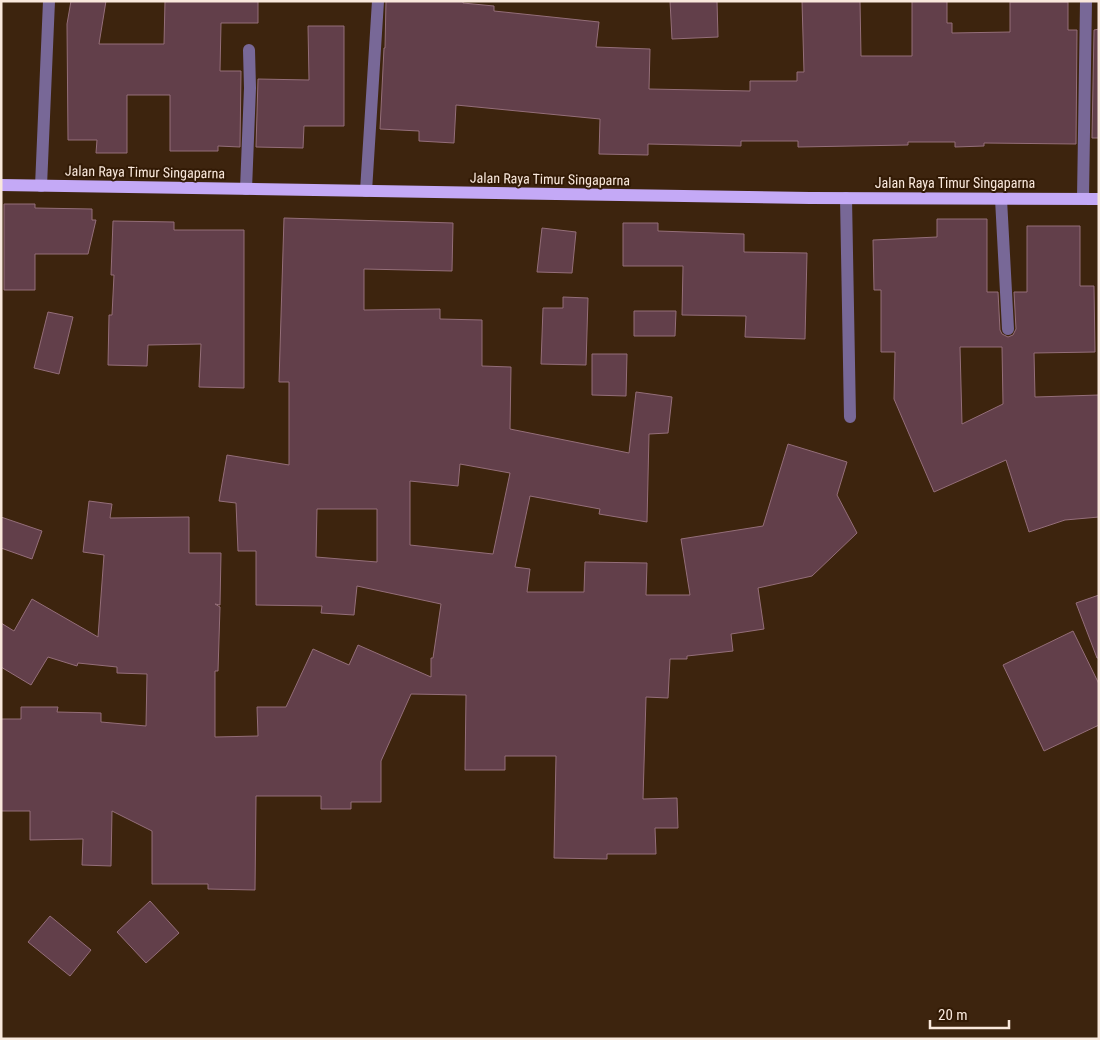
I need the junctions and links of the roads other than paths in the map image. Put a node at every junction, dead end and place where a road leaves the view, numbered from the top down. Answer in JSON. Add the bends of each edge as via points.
{"nodes":[{"id":1,"x":49,"y":1,"type":"edge"},
{"id":2,"x":378,"y":1,"type":"edge"},
{"id":3,"x":1086,"y":1,"type":"edge"},
{"id":4,"x":248,"y":50,"type":"dead end"},
{"id":5,"x":1,"y":185,"type":"edge"},
{"id":6,"x":41,"y":186,"type":"junction"},
{"id":7,"x":246,"y":189,"type":"junction"},
{"id":8,"x":366,"y":191,"type":"junction"},
{"id":9,"x":846,"y":198,"type":"junction"},
{"id":10,"x":1083,"y":198,"type":"junction"},
{"id":11,"x":1099,"y":198,"type":"edge"},
{"id":12,"x":1001,"y":199,"type":"junction"},
{"id":13,"x":1008,"y":329,"type":"dead end"},
{"id":14,"x":850,"y":417,"type":"dead end"}],
"edges":[{"from":1,"to":6,"type":"street"},
{"from":2,"to":8,"type":"street"},
{"from":3,"to":10,"type":"street"},
{"from":4,"to":7,"type":"street","via":[[250,88]]},
{"from":5,"to":6,"type":"main road","name":"Jalan Raya Timur Singaparna"},
{"from":6,"to":7,"type":"main road","name":"Jalan Raya Timur Singaparna"},
{"from":7,"to":8,"type":"main road","name":"Jalan Raya Timur Singaparna"},
{"from":8,"to":9,"type":"main road","name":"Jalan Raya Timur Singaparna"},
{"from":9,"to":12,"type":"main road","name":"Jalan Raya Timur Singaparna"},
{"from":9,"to":14,"type":"street"},
{"from":10,"to":11,"type":"main road","name":"Jalan Raya Timur Singaparna"},
{"from":10,"to":12,"type":"main road","name":"Jalan Raya Timur Singaparna"},
{"from":12,"to":13,"type":"street"}]}
